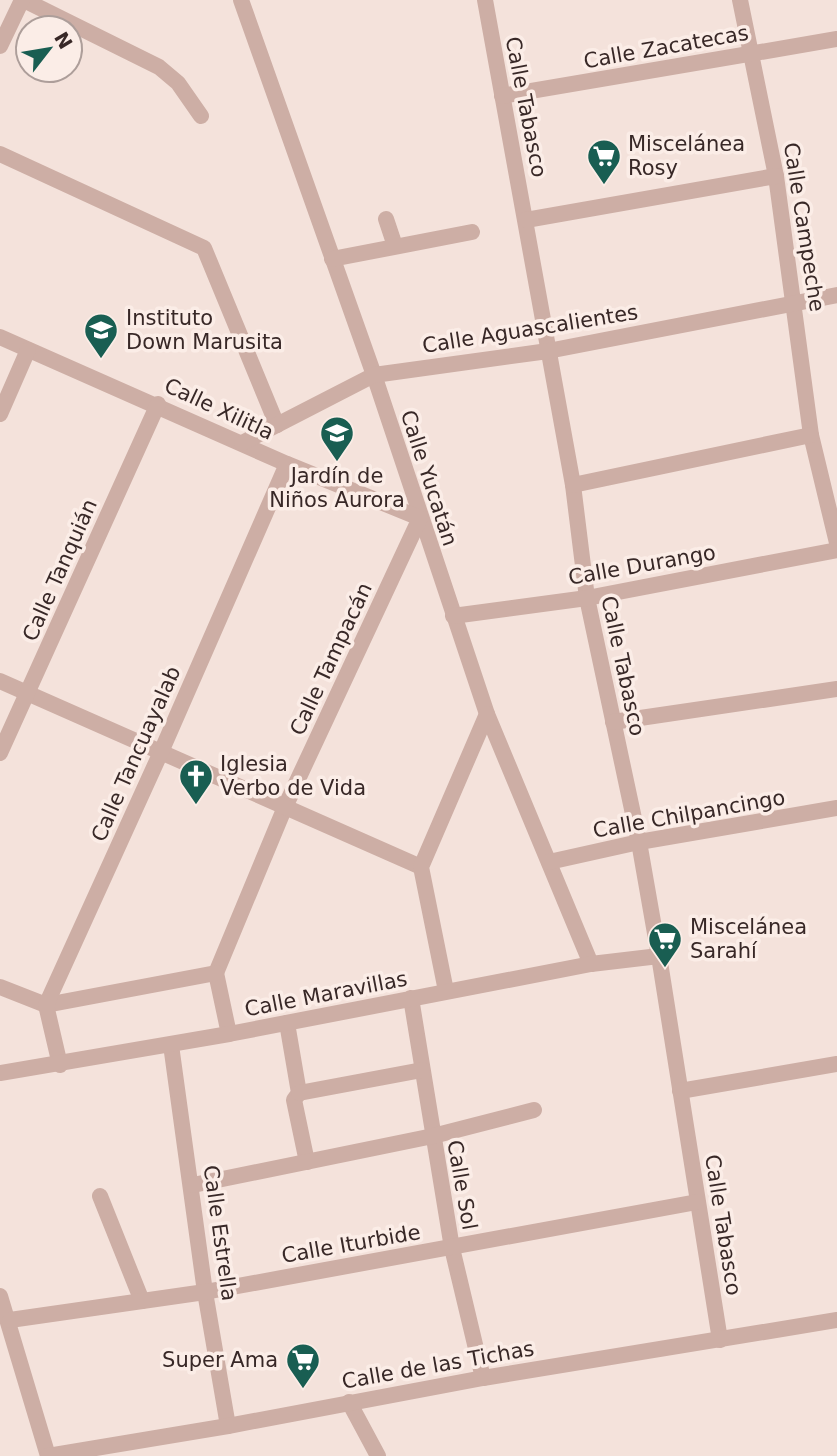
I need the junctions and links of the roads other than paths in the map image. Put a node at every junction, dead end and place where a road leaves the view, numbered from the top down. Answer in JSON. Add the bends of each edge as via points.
{"nodes":[{"id":1,"x":23,"y":0,"type":"edge"},
{"id":2,"x":241,"y":0,"type":"edge"},
{"id":3,"x":485,"y":0,"type":"edge"},
{"id":4,"x":740,"y":0,"type":"edge"},
{"id":5,"x":837,"y":39,"type":"edge"},
{"id":6,"x":0,"y":46,"type":"edge"},
{"id":7,"x":751,"y":54,"type":"junction"},
{"id":8,"x":502,"y":96,"type":"junction"},
{"id":9,"x":201,"y":116,"type":"dead end"},
{"id":10,"x":0,"y":154,"type":"edge"},
{"id":11,"x":776,"y":176,"type":"junction"},
{"id":12,"x":386,"y":219,"type":"dead end"},
{"id":13,"x":526,"y":220,"type":"junction"},
{"id":14,"x":472,"y":232,"type":"dead end"},
{"id":15,"x":395,"y":247,"type":"junction"},
{"id":16,"x":332,"y":259,"type":"junction"},
{"id":17,"x":837,"y":295,"type":"edge"},
{"id":18,"x":795,"y":303,"type":"junction"},
{"id":19,"x":0,"y":337,"type":"edge"},
{"id":20,"x":28,"y":350,"type":"junction"},
{"id":21,"x":548,"y":351,"type":"junction"},
{"id":22,"x":373,"y":375,"type":"junction"},
{"id":23,"x":158,"y":404,"type":"junction"},
{"id":24,"x":0,"y":414,"type":"edge"},
{"id":25,"x":278,"y":425,"type":"junction"},
{"id":26,"x":811,"y":435,"type":"junction"},
{"id":27,"x":242,"y":443,"type":"junction"},
{"id":28,"x":287,"y":464,"type":"junction"},
{"id":29,"x":573,"y":485,"type":"junction"},
{"id":30,"x":420,"y":518,"type":"junction"},
{"id":31,"x":837,"y":544,"type":"edge"},
{"id":32,"x":837,"y":550,"type":"edge"},
{"id":33,"x":587,"y":598,"type":"junction"},
{"id":34,"x":453,"y":616,"type":"junction"},
{"id":35,"x":0,"y":681,"type":"edge"},
{"id":36,"x":837,"y":689,"type":"edge"},
{"id":37,"x":28,"y":693,"type":"junction"},
{"id":38,"x":487,"y":714,"type":"junction"},
{"id":39,"x":613,"y":722,"type":"junction"},
{"id":40,"x":161,"y":752,"type":"junction"},
{"id":41,"x":0,"y":753,"type":"edge"},
{"id":42,"x":285,"y":807,"type":"junction"},
{"id":43,"x":837,"y":808,"type":"edge"},
{"id":44,"x":639,"y":842,"type":"junction"},
{"id":45,"x":549,"y":862,"type":"junction"},
{"id":46,"x":421,"y":867,"type":"junction"},
{"id":47,"x":659,"y":956,"type":"junction"},
{"id":48,"x":592,"y":964,"type":"junction"},
{"id":49,"x":216,"y":973,"type":"junction"},
{"id":50,"x":0,"y":987,"type":"edge"},
{"id":51,"x":446,"y":991,"type":"junction"},
{"id":52,"x":411,"y":998,"type":"junction"},
{"id":53,"x":46,"y":1005,"type":"junction"},
{"id":54,"x":287,"y":1023,"type":"junction"},
{"id":55,"x":229,"y":1034,"type":"junction"},
{"id":56,"x":171,"y":1045,"type":"junction"},
{"id":57,"x":837,"y":1064,"type":"edge"},
{"id":58,"x":60,"y":1065,"type":"junction"},
{"id":59,"x":422,"y":1070,"type":"junction"},
{"id":60,"x":0,"y":1073,"type":"edge"},
{"id":61,"x":680,"y":1091,"type":"junction"},
{"id":62,"x":299,"y":1093,"type":"junction"},
{"id":63,"x":534,"y":1110,"type":"dead end"},
{"id":64,"x":433,"y":1136,"type":"junction"},
{"id":65,"x":307,"y":1162,"type":"junction"},
{"id":66,"x":193,"y":1185,"type":"junction"},
{"id":67,"x":100,"y":1196,"type":"dead end"},
{"id":68,"x":697,"y":1202,"type":"junction"},
{"id":69,"x":452,"y":1248,"type":"junction"},
{"id":70,"x":205,"y":1292,"type":"junction"},
{"id":71,"x":0,"y":1296,"type":"edge"},
{"id":72,"x":142,"y":1301,"type":"junction"},
{"id":73,"x":10,"y":1320,"type":"junction"},
{"id":74,"x":837,"y":1320,"type":"edge"},
{"id":75,"x":720,"y":1340,"type":"junction"},
{"id":76,"x":482,"y":1377,"type":"junction"},
{"id":77,"x":349,"y":1402,"type":"junction"},
{"id":78,"x":228,"y":1426,"type":"junction"},
{"id":79,"x":48,"y":1456,"type":"edge"},
{"id":80,"x":378,"y":1456,"type":"edge"}],
"edges":[{"from":1,"to":6,"type":"street"},
{"from":1,"to":9,"type":"street","via":[[159,67],[178,83]]},
{"from":2,"to":16,"type":"street","name":"Calle Yucatán"},
{"from":3,"to":8,"type":"street","name":"Calle Tabasco"},
{"from":4,"to":7,"type":"street","name":"Calle Campeche"},
{"from":5,"to":7,"type":"street","name":"Calle Zacatecas"},
{"from":7,"to":8,"type":"street","name":"Calle Zacatecas"},
{"from":7,"to":11,"type":"street","name":"Calle Campeche"},
{"from":8,"to":13,"type":"street","name":"Calle Tabasco"},
{"from":10,"to":25,"type":"street","via":[[204,248]]},
{"from":11,"to":13,"type":"street"},
{"from":11,"to":18,"type":"street","name":"Calle Campeche"},
{"from":12,"to":15,"type":"street"},
{"from":13,"to":21,"type":"street","name":"Calle Tabasco"},
{"from":14,"to":15,"type":"street"},
{"from":15,"to":16,"type":"street"},
{"from":16,"to":22,"type":"street","name":"Calle Yucatán"},
{"from":17,"to":18,"type":"street","name":"Calle Aguascalientes"},
{"from":18,"to":21,"type":"street","name":"Calle Aguascalientes"},
{"from":18,"to":26,"type":"street","name":"Calle Campeche"},
{"from":19,"to":20,"type":"street","name":"Calle Xilitla"},
{"from":20,"to":23,"type":"street","name":"Calle Xilitla"},
{"from":20,"to":24,"type":"street"},
{"from":21,"to":22,"type":"street","name":"Calle Aguascalientes"},
{"from":21,"to":29,"type":"street","name":"Calle Tabasco"},
{"from":22,"to":25,"type":"street","name":"Calle Aguascalientes"},
{"from":22,"to":30,"type":"street","name":"Calle Yucatán"},
{"from":23,"to":27,"type":"street","name":"Calle Xilitla"},
{"from":23,"to":37,"type":"street","name":"Calle Tanquián"},
{"from":25,"to":27,"type":"street","name":"Calle Aguascalientes"},
{"from":26,"to":29,"type":"street"},
{"from":26,"to":31,"type":"street","name":"Calle Campeche"},
{"from":27,"to":28,"type":"street","name":"Calle Xilitla"},
{"from":28,"to":30,"type":"street","name":"Calle Xilitla"},
{"from":28,"to":40,"type":"street","name":"Calle Tancuayalab"},
{"from":29,"to":33,"type":"street","name":"Calle Tabasco"},
{"from":30,"to":34,"type":"street","name":"Calle Yucatán"},
{"from":30,"to":42,"type":"street","name":"Calle Tampacán"},
{"from":32,"to":33,"type":"street","name":"Calle Durango"},
{"from":33,"to":34,"type":"street","name":"Calle Durango"},
{"from":33,"to":39,"type":"street","name":"Calle Tabasco"},
{"from":34,"to":38,"type":"street","name":"Calle Yucatán"},
{"from":35,"to":37,"type":"street"},
{"from":36,"to":39,"type":"street"},
{"from":37,"to":40,"type":"street"},
{"from":37,"to":41,"type":"street","name":"Calle Tanquián"},
{"from":38,"to":45,"type":"street","name":"Calle Yucatán"},
{"from":38,"to":46,"type":"street"},
{"from":39,"to":44,"type":"street","name":"Calle Tabasco"},
{"from":40,"to":42,"type":"street"},
{"from":40,"to":53,"type":"street","name":"Calle Tancuayalab"},
{"from":42,"to":46,"type":"street"},
{"from":42,"to":49,"type":"street","name":"Calle Tampacán"},
{"from":43,"to":44,"type":"street","name":"Calle Chilpancingo"},
{"from":44,"to":45,"type":"street","name":"Calle Chilpancingo"},
{"from":44,"to":47,"type":"street","name":"Calle Tabasco"},
{"from":45,"to":48,"type":"street","name":"Calle Yucatán"},
{"from":46,"to":51,"type":"street"},
{"from":47,"to":48,"type":"street","name":"Calle Maravillas"},
{"from":47,"to":61,"type":"street","name":"Calle Tabasco"},
{"from":48,"to":51,"type":"street","name":"Calle Maravillas"},
{"from":49,"to":53,"type":"street"},
{"from":49,"to":55,"type":"street"},
{"from":50,"to":53,"type":"street"},
{"from":51,"to":52,"type":"street","name":"Calle Maravillas"},
{"from":52,"to":54,"type":"street","name":"Calle Maravillas"},
{"from":52,"to":59,"type":"street","name":"Calle Sol"},
{"from":53,"to":58,"type":"street"},
{"from":54,"to":55,"type":"street","name":"Calle Maravillas"},
{"from":54,"to":62,"type":"street"},
{"from":55,"to":56,"type":"street","name":"Calle Maravillas"},
{"from":56,"to":58,"type":"street","name":"Calle Maravillas"},
{"from":56,"to":66,"type":"street","name":"Calle Estrella"},
{"from":57,"to":61,"type":"street"},
{"from":58,"to":60,"type":"street","name":"Calle Maravillas"},
{"from":59,"to":62,"type":"street"},
{"from":59,"to":64,"type":"street","name":"Calle Sol"},
{"from":61,"to":68,"type":"street","name":"Calle Tabasco"},
{"from":62,"to":65,"type":"street","via":[[294,1100]]},
{"from":63,"to":64,"type":"street"},
{"from":64,"to":65,"type":"street"},
{"from":64,"to":69,"type":"street","name":"Calle Sol"},
{"from":65,"to":66,"type":"street"},
{"from":66,"to":70,"type":"street","name":"Calle Estrella"},
{"from":67,"to":72,"type":"street"},
{"from":68,"to":69,"type":"street","name":"Calle Iturbide"},
{"from":68,"to":75,"type":"street","name":"Calle Tabasco"},
{"from":69,"to":70,"type":"street","name":"Calle Iturbide"},
{"from":69,"to":76,"type":"street","name":"Calle Sol"},
{"from":70,"to":72,"type":"street","name":"Calle Iturbide"},
{"from":70,"to":78,"type":"street","name":"Calle Estrella"},
{"from":71,"to":73,"type":"street"},
{"from":72,"to":73,"type":"street","name":"Calle Iturbide"},
{"from":73,"to":79,"type":"street"},
{"from":74,"to":75,"type":"street","name":"Calle de las Tichas"},
{"from":75,"to":76,"type":"street","name":"Calle de las Tichas"},
{"from":76,"to":77,"type":"street","name":"Calle de las Tichas"},
{"from":77,"to":78,"type":"street","name":"Calle de las Tichas"},
{"from":77,"to":80,"type":"street"},
{"from":78,"to":79,"type":"street","name":"Calle de las Tichas"}]}
